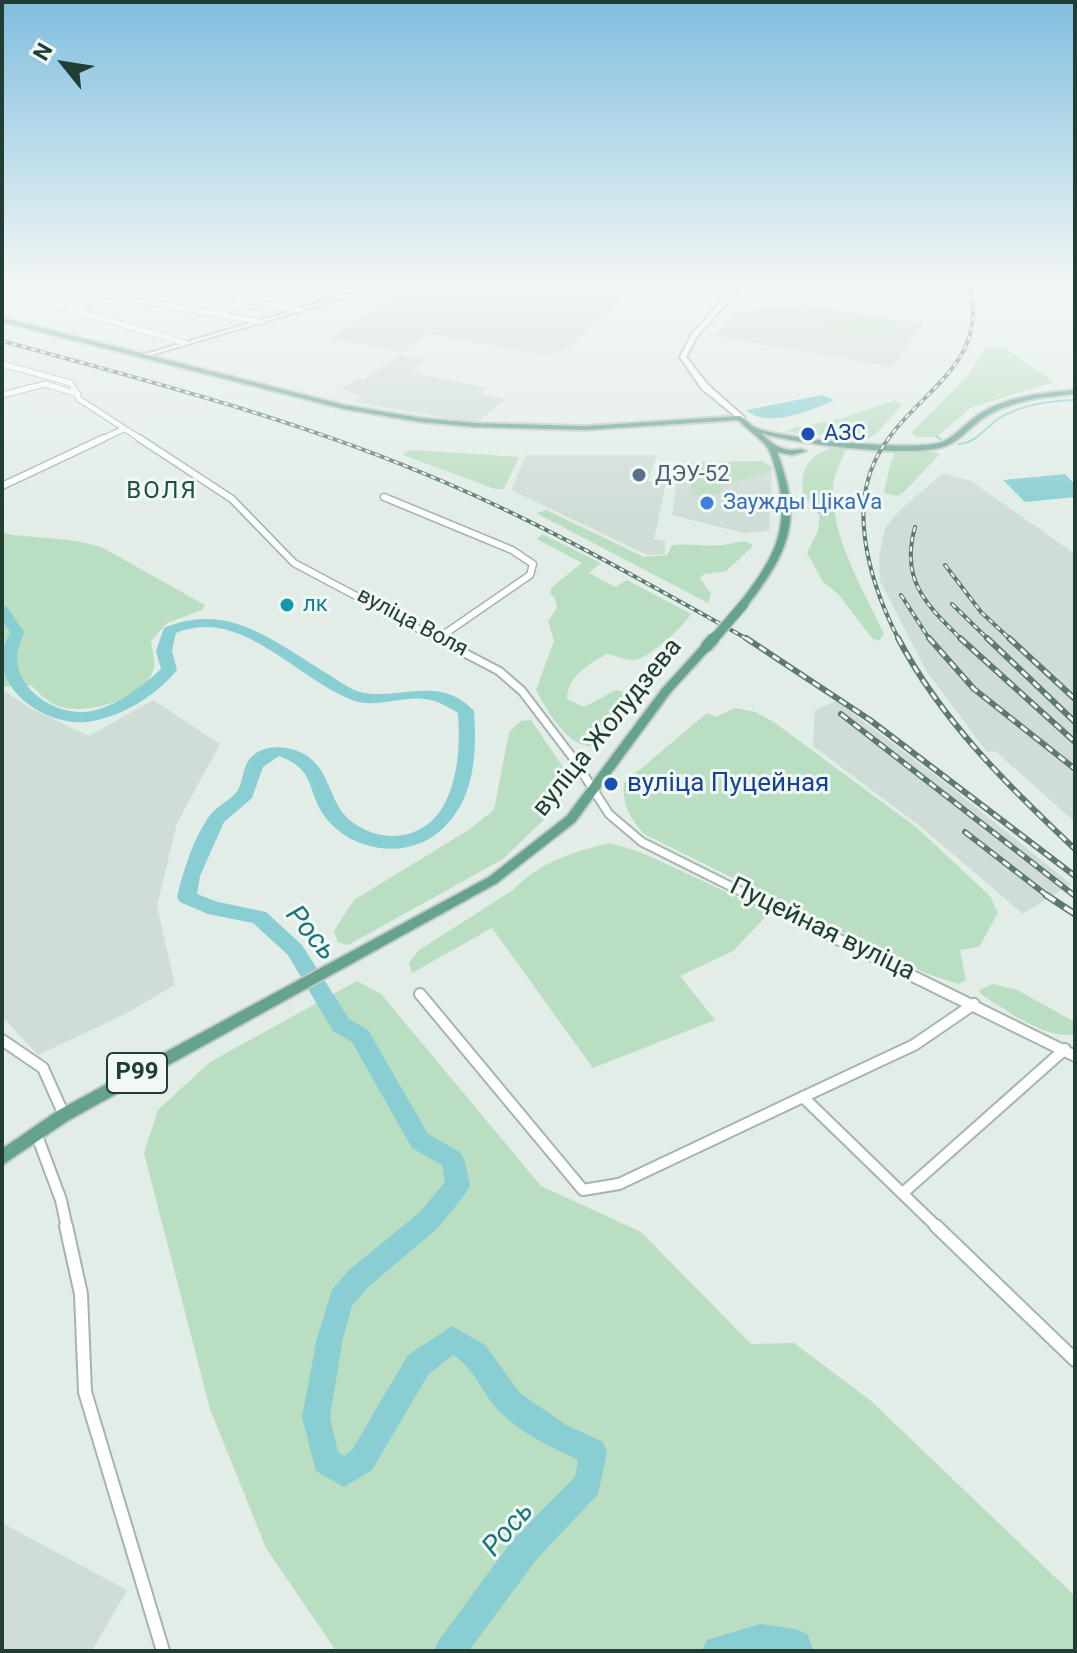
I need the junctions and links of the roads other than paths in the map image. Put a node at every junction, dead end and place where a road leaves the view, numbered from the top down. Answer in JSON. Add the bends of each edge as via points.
{"nodes":[{"id":1,"x":162,"y":361,"type":"edge"},
{"id":2,"x":686,"y":361,"type":"edge"},
{"id":3,"x":2,"y":364,"type":"edge"},
{"id":4,"x":1075,"y":392,"type":"edge"},
{"id":5,"x":78,"y":394,"type":"junction"},
{"id":6,"x":2,"y":395,"type":"edge"},
{"id":7,"x":740,"y":418,"type":"junction"},
{"id":8,"x":752,"y":428,"type":"junction"},
{"id":9,"x":124,"y":429,"type":"junction"},
{"id":10,"x":785,"y":437,"type":"junction"},
{"id":11,"x":795,"y":438,"type":"junction"},
{"id":12,"x":840,"y":442,"type":"junction"},
{"id":13,"x":771,"y":447,"type":"junction"},
{"id":14,"x":803,"y":450,"type":"junction"},
{"id":15,"x":784,"y":473,"type":"junction"},
{"id":16,"x":2,"y":486,"type":"edge"},
{"id":17,"x":384,"y":497,"type":"dead end"},
{"id":18,"x":440,"y":637,"type":"junction"},
{"id":19,"x":594,"y":792,"type":"junction"},
{"id":20,"x":420,"y":994,"type":"dead end"},
{"id":21,"x":974,"y":1004,"type":"junction"},
{"id":22,"x":2,"y":1040,"type":"edge"},
{"id":23,"x":1065,"y":1049,"type":"junction"},
{"id":24,"x":1075,"y":1056,"type":"edge"},
{"id":25,"x":803,"y":1097,"type":"junction"},
{"id":26,"x":64,"y":1115,"type":"junction"},
{"id":27,"x":36,"y":1133,"type":"junction"},
{"id":28,"x":2,"y":1158,"type":"edge"},
{"id":29,"x":904,"y":1192,"type":"junction"},
{"id":30,"x":1075,"y":1360,"type":"edge"},
{"id":31,"x":163,"y":1651,"type":"edge"}],
"edges":[{"from":1,"to":7,"type":"main road","via":[[344,407],[459,424],[585,428]]},
{"from":2,"to":7,"type":"main road"},
{"from":3,"to":5,"type":"street","name":"вуліца Воля","via":[[71,383]]},
{"from":4,"to":12,"type":"main road","via":[[992,409],[938,447]]},
{"from":5,"to":6,"type":"street","via":[[45,384]]},
{"from":5,"to":9,"type":"street","name":"вуліца Воля"},
{"from":7,"to":8,"type":"main road"},
{"from":8,"to":10,"type":"main road"},
{"from":8,"to":13,"type":"main road"},
{"from":9,"to":16,"type":"street"},
{"from":9,"to":18,"type":"street","name":"вуліца Воля","via":[[232,499],[294,563]]},
{"from":10,"to":11,"type":"main road"},
{"from":10,"to":13,"type":"main road","via":[[773,439]]},
{"from":11,"to":12,"type":"main road"},
{"from":11,"to":14,"type":"main road","via":[[804,442]]},
{"from":12,"to":14,"type":"main road"},
{"from":13,"to":14,"type":"main road","via":[[784,453]]},
{"from":13,"to":15,"type":"main road","number":"Р99"},
{"from":14,"to":15,"type":"main road"},
{"from":15,"to":19,"type":"main road","name":"вуліца Жолудзева","number":"Р99","bridge":true,"via":[[786,530],[779,556],[666,691]]},
{"from":17,"to":18,"type":"street","via":[[512,550],[533,564],[530,575]]},
{"from":18,"to":19,"type":"street","name":"вуліца Воля","via":[[499,671],[522,691]]},
{"from":19,"to":21,"type":"street","name":"Пуцейная вуліца","via":[[609,814],[642,842]]},
{"from":19,"to":26,"type":"main road","name":"вуліца Жолудзева","number":"Р99","via":[[571,819],[493,880]]},
{"from":20,"to":25,"type":"street","via":[[583,1190],[619,1184]]},
{"from":21,"to":23,"type":"street","name":"Пуцейная вуліца"},
{"from":21,"to":25,"type":"street","via":[[901,1051]]},
{"from":22,"to":26,"type":"street","via":[[43,1068]]},
{"from":23,"to":24,"type":"street","name":"Пуцейная вуліца"},
{"from":23,"to":29,"type":"street"},
{"from":25,"to":29,"type":"street"},
{"from":26,"to":27,"type":"main road","name":"вуліца Жолудзева","number":"Р99"},
{"from":27,"to":28,"type":"main road","name":"вуліца Жолудзева","number":"Р99"},
{"from":27,"to":31,"type":"street","via":[[61,1200],[81,1294],[85,1392]]},
{"from":29,"to":30,"type":"street"}]}
